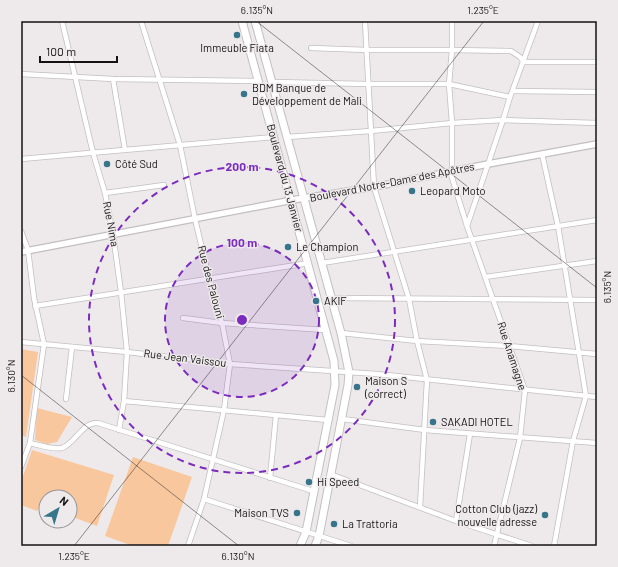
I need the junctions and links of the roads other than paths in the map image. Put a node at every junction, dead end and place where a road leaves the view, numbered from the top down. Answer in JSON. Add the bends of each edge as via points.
{"nodes":[{"id":1,"x":62,"y":21,"type":"edge"},
{"id":2,"x":141,"y":21,"type":"edge"},
{"id":3,"x":242,"y":21,"type":"edge"},
{"id":4,"x":255,"y":21,"type":"edge"},
{"id":5,"x":365,"y":21,"type":"edge"},
{"id":6,"x":452,"y":21,"type":"edge"},
{"id":7,"x":538,"y":21,"type":"edge"},
{"id":8,"x":311,"y":48,"type":"dead end"},
{"id":9,"x":366,"y":50,"type":"junction"},
{"id":10,"x":452,"y":50,"type":"junction"},
{"id":11,"x":524,"y":62,"type":"junction"},
{"id":12,"x":597,"y":62,"type":"edge"},
{"id":13,"x":21,"y":74,"type":"edge"},
{"id":14,"x":75,"y":78,"type":"junction"},
{"id":15,"x":113,"y":79,"type":"junction"},
{"id":16,"x":158,"y":80,"type":"junction"},
{"id":17,"x":259,"y":81,"type":"junction"},
{"id":18,"x":272,"y":82,"type":"junction"},
{"id":19,"x":368,"y":84,"type":"junction"},
{"id":20,"x":449,"y":84,"type":"junction"},
{"id":21,"x":513,"y":91,"type":"junction"},
{"id":22,"x":597,"y":92,"type":"edge"},
{"id":23,"x":510,"y":97,"type":"junction"},
{"id":24,"x":503,"y":120,"type":"junction"},
{"id":25,"x":452,"y":123,"type":"junction"},
{"id":26,"x":597,"y":123,"type":"edge"},
{"id":27,"x":371,"y":131,"type":"junction"},
{"id":28,"x":274,"y":137,"type":"junction"},
{"id":29,"x":287,"y":137,"type":"junction"},
{"id":30,"x":597,"y":144,"type":"edge"},
{"id":31,"x":180,"y":145,"type":"junction"},
{"id":32,"x":125,"y":150,"type":"junction"},
{"id":33,"x":93,"y":153,"type":"junction"},
{"id":34,"x":542,"y":154,"type":"junction"},
{"id":35,"x":21,"y":159,"type":"edge"},
{"id":36,"x":488,"y":164,"type":"junction"},
{"id":37,"x":451,"y":171,"type":"junction"},
{"id":38,"x":164,"y":185,"type":"dead end"},
{"id":39,"x":374,"y":187,"type":"junction"},
{"id":40,"x":105,"y":193,"type":"junction"},
{"id":41,"x":305,"y":198,"type":"junction"},
{"id":42,"x":292,"y":201,"type":"junction"},
{"id":43,"x":195,"y":219,"type":"junction"},
{"id":44,"x":597,"y":220,"type":"edge"},
{"id":45,"x":467,"y":226,"type":"junction"},
{"id":46,"x":558,"y":226,"type":"junction"},
{"id":47,"x":21,"y":230,"type":"edge"},
{"id":48,"x":114,"y":234,"type":"junction"},
{"id":49,"x":471,"y":239,"type":"junction"},
{"id":50,"x":28,"y":250,"type":"junction"},
{"id":51,"x":394,"y":251,"type":"junction"},
{"id":52,"x":21,"y":252,"type":"edge"},
{"id":53,"x":597,"y":261,"type":"edge"},
{"id":54,"x":309,"y":263,"type":"junction"},
{"id":55,"x":322,"y":263,"type":"junction"},
{"id":56,"x":564,"y":266,"type":"junction"},
{"id":57,"x":485,"y":277,"type":"junction"},
{"id":58,"x":209,"y":278,"type":"junction"},
{"id":59,"x":121,"y":292,"type":"junction"},
{"id":60,"x":331,"y":298,"type":"junction"},
{"id":61,"x":409,"y":299,"type":"junction"},
{"id":62,"x":493,"y":299,"type":"junction"},
{"id":63,"x":570,"y":299,"type":"junction"},
{"id":64,"x":597,"y":300,"type":"edge"},
{"id":65,"x":35,"y":306,"type":"junction"},
{"id":66,"x":183,"y":318,"type":"dead end"},
{"id":67,"x":222,"y":323,"type":"junction"},
{"id":68,"x":326,"y":330,"type":"junction"},
{"id":69,"x":341,"y":333,"type":"junction"},
{"id":70,"x":417,"y":341,"type":"junction"},
{"id":71,"x":21,"y":342,"type":"edge"},
{"id":72,"x":44,"y":344,"type":"junction"},
{"id":73,"x":509,"y":346,"type":"junction"},
{"id":74,"x":72,"y":347,"type":"junction"},
{"id":75,"x":127,"y":352,"type":"junction"},
{"id":76,"x":579,"y":352,"type":"junction"},
{"id":77,"x":597,"y":354,"type":"edge"},
{"id":78,"x":230,"y":364,"type":"junction"},
{"id":79,"x":335,"y":371,"type":"junction"},
{"id":80,"x":349,"y":372,"type":"junction"},
{"id":81,"x":427,"y":380,"type":"junction"},
{"id":82,"x":525,"y":390,"type":"junction"},
{"id":83,"x":586,"y":396,"type":"junction"},
{"id":84,"x":597,"y":397,"type":"edge"},
{"id":85,"x":66,"y":399,"type":"dead end"},
{"id":86,"x":124,"y":401,"type":"junction"},
{"id":87,"x":224,"y":410,"type":"junction"},
{"id":88,"x":276,"y":415,"type":"junction"},
{"id":89,"x":328,"y":420,"type":"junction"},
{"id":90,"x":342,"y":420,"type":"junction"},
{"id":91,"x":119,"y":430,"type":"junction"},
{"id":92,"x":425,"y":430,"type":"junction"},
{"id":93,"x":470,"y":434,"type":"junction"},
{"id":94,"x":520,"y":438,"type":"junction"},
{"id":95,"x":573,"y":441,"type":"junction"},
{"id":96,"x":597,"y":443,"type":"edge"},
{"id":97,"x":30,"y":444,"type":"junction"},
{"id":98,"x":212,"y":459,"type":"junction"},
{"id":99,"x":21,"y":467,"type":"edge"},
{"id":100,"x":330,"y":474,"type":"junction"},
{"id":101,"x":270,"y":478,"type":"junction"},
{"id":102,"x":313,"y":491,"type":"junction"},
{"id":103,"x":204,"y":499,"type":"junction"},
{"id":104,"x":420,"y":507,"type":"junction"},
{"id":105,"x":456,"y":521,"type":"junction"},
{"id":106,"x":306,"y":532,"type":"junction"},
{"id":107,"x":496,"y":533,"type":"junction"},
{"id":108,"x":319,"y":536,"type":"junction"},
{"id":109,"x":188,"y":546,"type":"edge"},
{"id":110,"x":300,"y":546,"type":"edge"},
{"id":111,"x":314,"y":546,"type":"edge"},
{"id":112,"x":351,"y":546,"type":"edge"},
{"id":113,"x":494,"y":546,"type":"edge"},
{"id":114,"x":532,"y":546,"type":"edge"},
{"id":115,"x":554,"y":546,"type":"edge"}],
"edges":[{"from":1,"to":14,"type":"street","name":"Rue Nima"},
{"from":2,"to":16,"type":"street","name":"Rue des Palouni"},
{"from":3,"to":17,"type":"highway","name":"Boulevard du 13 Janvier"},
{"from":4,"to":18,"type":"highway","name":"Boulevard du 13 Janvier"},
{"from":5,"to":9,"type":"street"},
{"from":6,"to":10,"type":"street","name":"Rue Anamagne"},
{"from":7,"to":11,"type":"street"},
{"from":8,"to":9,"type":"street"},
{"from":9,"to":10,"type":"street"},
{"from":9,"to":19,"type":"street"},
{"from":10,"to":11,"type":"street","via":[[511,52]]},
{"from":10,"to":20,"type":"street","name":"Rue Anamagne"},
{"from":11,"to":12,"type":"street"},
{"from":11,"to":21,"type":"street"},
{"from":13,"to":14,"type":"street"},
{"from":14,"to":15,"type":"street"},
{"from":14,"to":33,"type":"street","name":"Rue Nima"},
{"from":15,"to":16,"type":"street"},
{"from":15,"to":32,"type":"street"},
{"from":16,"to":17,"type":"street"},
{"from":16,"to":31,"type":"street","name":"Rue des Palouni"},
{"from":17,"to":28,"type":"highway","name":"Boulevard du 13 Janvier"},
{"from":18,"to":19,"type":"street"},
{"from":18,"to":29,"type":"highway","name":"Boulevard du 13 Janvier"},
{"from":19,"to":20,"type":"street"},
{"from":19,"to":27,"type":"street"},
{"from":20,"to":23,"type":"street"},
{"from":20,"to":25,"type":"street","name":"Rue Anamagne"},
{"from":21,"to":22,"type":"street"},
{"from":21,"to":23,"type":"street"},
{"from":23,"to":24,"type":"street"},
{"from":24,"to":25,"type":"street"},
{"from":24,"to":26,"type":"street"},
{"from":24,"to":36,"type":"street"},
{"from":25,"to":27,"type":"street"},
{"from":25,"to":37,"type":"street","name":"Rue Anamagne"},
{"from":27,"to":29,"type":"street"},
{"from":27,"to":39,"type":"street"},
{"from":28,"to":31,"type":"street"},
{"from":28,"to":42,"type":"highway","name":"Boulevard du 13 Janvier"},
{"from":29,"to":41,"type":"highway","name":"Boulevard du 13 Janvier"},
{"from":30,"to":34,"type":"street","name":"Boulevard Notre-Dame des Apôtres"},
{"from":31,"to":32,"type":"street"},
{"from":31,"to":43,"type":"street","name":"Rue des Palouni"},
{"from":32,"to":33,"type":"street"},
{"from":33,"to":35,"type":"street"},
{"from":33,"to":40,"type":"street","name":"Rue Nima"},
{"from":34,"to":36,"type":"street","name":"Boulevard Notre-Dame des Apôtres"},
{"from":34,"to":46,"type":"street"},
{"from":36,"to":37,"type":"street","name":"Boulevard Notre-Dame des Apôtres"},
{"from":36,"to":45,"type":"street"},
{"from":37,"to":39,"type":"street","name":"Boulevard Notre-Dame des Apôtres"},
{"from":37,"to":45,"type":"street","name":"Rue Anamagne"},
{"from":38,"to":40,"type":"street"},
{"from":39,"to":41,"type":"street","name":"Boulevard Notre-Dame des Apôtres"},
{"from":39,"to":51,"type":"street"},
{"from":40,"to":48,"type":"street","name":"Rue Nima"},
{"from":41,"to":42,"type":"street","name":"Boulevard Notre-Dame des Apôtres"},
{"from":41,"to":55,"type":"highway","name":"Boulevard du 13 Janvier"},
{"from":42,"to":43,"type":"street","name":"Boulevard Notre-Dame des Apôtres"},
{"from":42,"to":54,"type":"highway","name":"Boulevard du 13 Janvier"},
{"from":43,"to":48,"type":"street","name":"Boulevard Notre-Dame des Apôtres"},
{"from":43,"to":58,"type":"street","name":"Rue des Palouni"},
{"from":44,"to":46,"type":"street"},
{"from":45,"to":49,"type":"street","name":"Rue Anamagne"},
{"from":46,"to":49,"type":"street"},
{"from":46,"to":56,"type":"street"},
{"from":47,"to":50,"type":"street"},
{"from":48,"to":50,"type":"street","name":"Boulevard Notre-Dame des Apôtres"},
{"from":48,"to":59,"type":"street","name":"Rue Nima"},
{"from":49,"to":51,"type":"street"},
{"from":49,"to":57,"type":"street","name":"Rue Anamagne"},
{"from":50,"to":52,"type":"street","name":"Boulevard Notre-Dame des Apôtres"},
{"from":50,"to":65,"type":"street"},
{"from":51,"to":55,"type":"street"},
{"from":51,"to":61,"type":"street"},
{"from":53,"to":56,"type":"street"},
{"from":54,"to":58,"type":"street"},
{"from":54,"to":68,"type":"highway","name":"Boulevard du 13 Janvier"},
{"from":55,"to":60,"type":"highway","name":"Boulevard du 13 Janvier"},
{"from":56,"to":57,"type":"street"},
{"from":56,"to":63,"type":"street"},
{"from":57,"to":62,"type":"street","name":"Rue Anamagne"},
{"from":58,"to":59,"type":"street"},
{"from":58,"to":67,"type":"street","name":"Rue des Palouni"},
{"from":59,"to":65,"type":"street"},
{"from":59,"to":75,"type":"street","name":"Rue Nima"},
{"from":60,"to":61,"type":"street"},
{"from":60,"to":69,"type":"highway","name":"Boulevard du 13 Janvier"},
{"from":61,"to":62,"type":"street"},
{"from":61,"to":70,"type":"street"},
{"from":62,"to":63,"type":"street"},
{"from":62,"to":73,"type":"street","name":"Rue Anamagne"},
{"from":63,"to":64,"type":"street"},
{"from":63,"to":76,"type":"street"},
{"from":65,"to":72,"type":"street"},
{"from":66,"to":67,"type":"street"},
{"from":67,"to":68,"type":"street"},
{"from":67,"to":78,"type":"street","name":"Rue des Palouni"},
{"from":68,"to":79,"type":"highway","name":"Boulevard du 13 Janvier"},
{"from":69,"to":70,"type":"street"},
{"from":69,"to":80,"type":"highway","name":"Boulevard du 13 Janvier"},
{"from":70,"to":73,"type":"street"},
{"from":70,"to":81,"type":"street"},
{"from":71,"to":72,"type":"street","name":"Rue Jean Vaissou"},
{"from":72,"to":74,"type":"street","name":"Rue Jean Vaissou"},
{"from":72,"to":97,"type":"street"},
{"from":73,"to":76,"type":"street"},
{"from":73,"to":82,"type":"street","name":"Rue Anamagne"},
{"from":74,"to":75,"type":"street","name":"Rue Jean Vaissou"},
{"from":74,"to":85,"type":"street"},
{"from":75,"to":78,"type":"street","name":"Rue Jean Vaissou"},
{"from":75,"to":86,"type":"street","name":"Rue Nima"},
{"from":76,"to":77,"type":"street"},
{"from":76,"to":83,"type":"street"},
{"from":78,"to":79,"type":"street","name":"Rue Jean Vaissou"},
{"from":78,"to":87,"type":"street","name":"Rue des Palouni"},
{"from":79,"to":80,"type":"street","name":"Rue Jean Vaissou"},
{"from":79,"to":89,"type":"highway","name":"Boulevard du 13 Janvier"},
{"from":80,"to":81,"type":"street","name":"Rue Jean Vaissou"},
{"from":80,"to":90,"type":"highway","name":"Boulevard du 13 Janvier"},
{"from":81,"to":82,"type":"street","name":"Rue Jean Vaissou"},
{"from":81,"to":92,"type":"street"},
{"from":82,"to":83,"type":"street","name":"Rue Jean Vaissou"},
{"from":82,"to":94,"type":"street","name":"Rue Anamagne"},
{"from":83,"to":84,"type":"street","name":"Rue Jean Vaissou"},
{"from":83,"to":95,"type":"street"},
{"from":86,"to":87,"type":"street"},
{"from":86,"to":91,"type":"street","name":"Rue Nima"},
{"from":87,"to":88,"type":"street"},
{"from":87,"to":98,"type":"street","name":"Rue des Palouni"},
{"from":88,"to":89,"type":"street"},
{"from":88,"to":101,"type":"street"},
{"from":89,"to":102,"type":"highway","name":"Boulevard du 13 Janvier"},
{"from":90,"to":92,"type":"street"},
{"from":90,"to":100,"type":"highway","name":"Boulevard du 13 Janvier"},
{"from":91,"to":97,"type":"street","via":[[94,423],[62,448]]},
{"from":91,"to":98,"type":"street"},
{"from":92,"to":93,"type":"street"},
{"from":92,"to":104,"type":"street"},
{"from":93,"to":94,"type":"street"},
{"from":93,"to":105,"type":"street"},
{"from":94,"to":95,"type":"street"},
{"from":94,"to":107,"type":"street","name":"Rue Anamagne"},
{"from":95,"to":96,"type":"street"},
{"from":95,"to":115,"type":"street"},
{"from":97,"to":99,"type":"street"},
{"from":98,"to":101,"type":"street"},
{"from":98,"to":103,"type":"street","name":"Rue des Palouni"},
{"from":100,"to":104,"type":"street"},
{"from":100,"to":108,"type":"highway","name":"Boulevard du 13 Janvier"},
{"from":101,"to":102,"type":"street"},
{"from":102,"to":106,"type":"highway","name":"Boulevard du 13 Janvier"},
{"from":103,"to":106,"type":"street"},
{"from":103,"to":109,"type":"street","name":"Rue des Palouni"},
{"from":104,"to":105,"type":"street"},
{"from":105,"to":107,"type":"street"},
{"from":106,"to":108,"type":"street"},
{"from":106,"to":110,"type":"highway","name":"Boulevard du 13 Janvier"},
{"from":107,"to":113,"type":"street","name":"Rue Anamagne"},
{"from":107,"to":114,"type":"street"},
{"from":108,"to":111,"type":"highway","name":"Boulevard du 13 Janvier"},
{"from":108,"to":112,"type":"street"}]}
